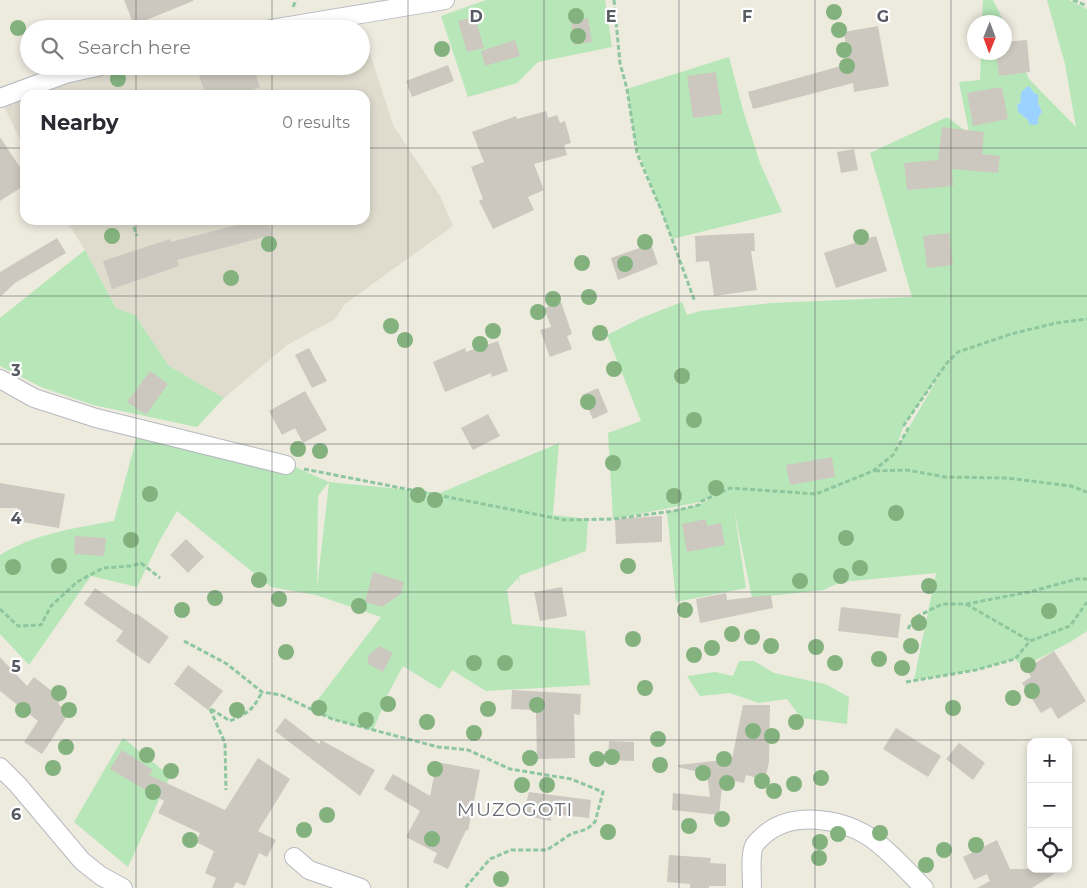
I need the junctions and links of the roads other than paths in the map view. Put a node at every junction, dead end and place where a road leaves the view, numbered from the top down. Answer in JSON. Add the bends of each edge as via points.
{"nodes":[{"id":1,"x":445,"y":0,"type":"edge"},
{"id":2,"x":325,"y":20,"type":"edge"},
{"id":3,"x":62,"y":75,"type":"edge"},
{"id":4,"x":22,"y":90,"type":"edge"},
{"id":5,"x":20,"y":91,"type":"edge"},
{"id":6,"x":0,"y":98,"type":"edge"},
{"id":7,"x":0,"y":379,"type":"edge"},
{"id":8,"x":286,"y":465,"type":"road end"},
{"id":9,"x":0,"y":767,"type":"edge"},
{"id":10,"x":294,"y":857,"type":"dead end"},
{"id":11,"x":123,"y":888,"type":"edge"},
{"id":12,"x":361,"y":888,"type":"edge"},
{"id":13,"x":752,"y":888,"type":"edge"},
{"id":14,"x":924,"y":888,"type":"edge"}],
"edges":[{"from":1,"to":2,"type":"street"},
{"from":3,"to":4,"type":"street"},
{"from":5,"to":6,"type":"street"},
{"from":7,"to":8,"type":"street","via":[[34,398],[96,418]]},
{"from":9,"to":11,"type":"street","via":[[82,861]]},
{"from":10,"to":12,"type":"street","via":[[309,870]]},
{"from":13,"to":14,"type":"street","via":[[753,848],[758,841],[778,825],[795,820],[817,820],[855,828],[883,847]]}]}
